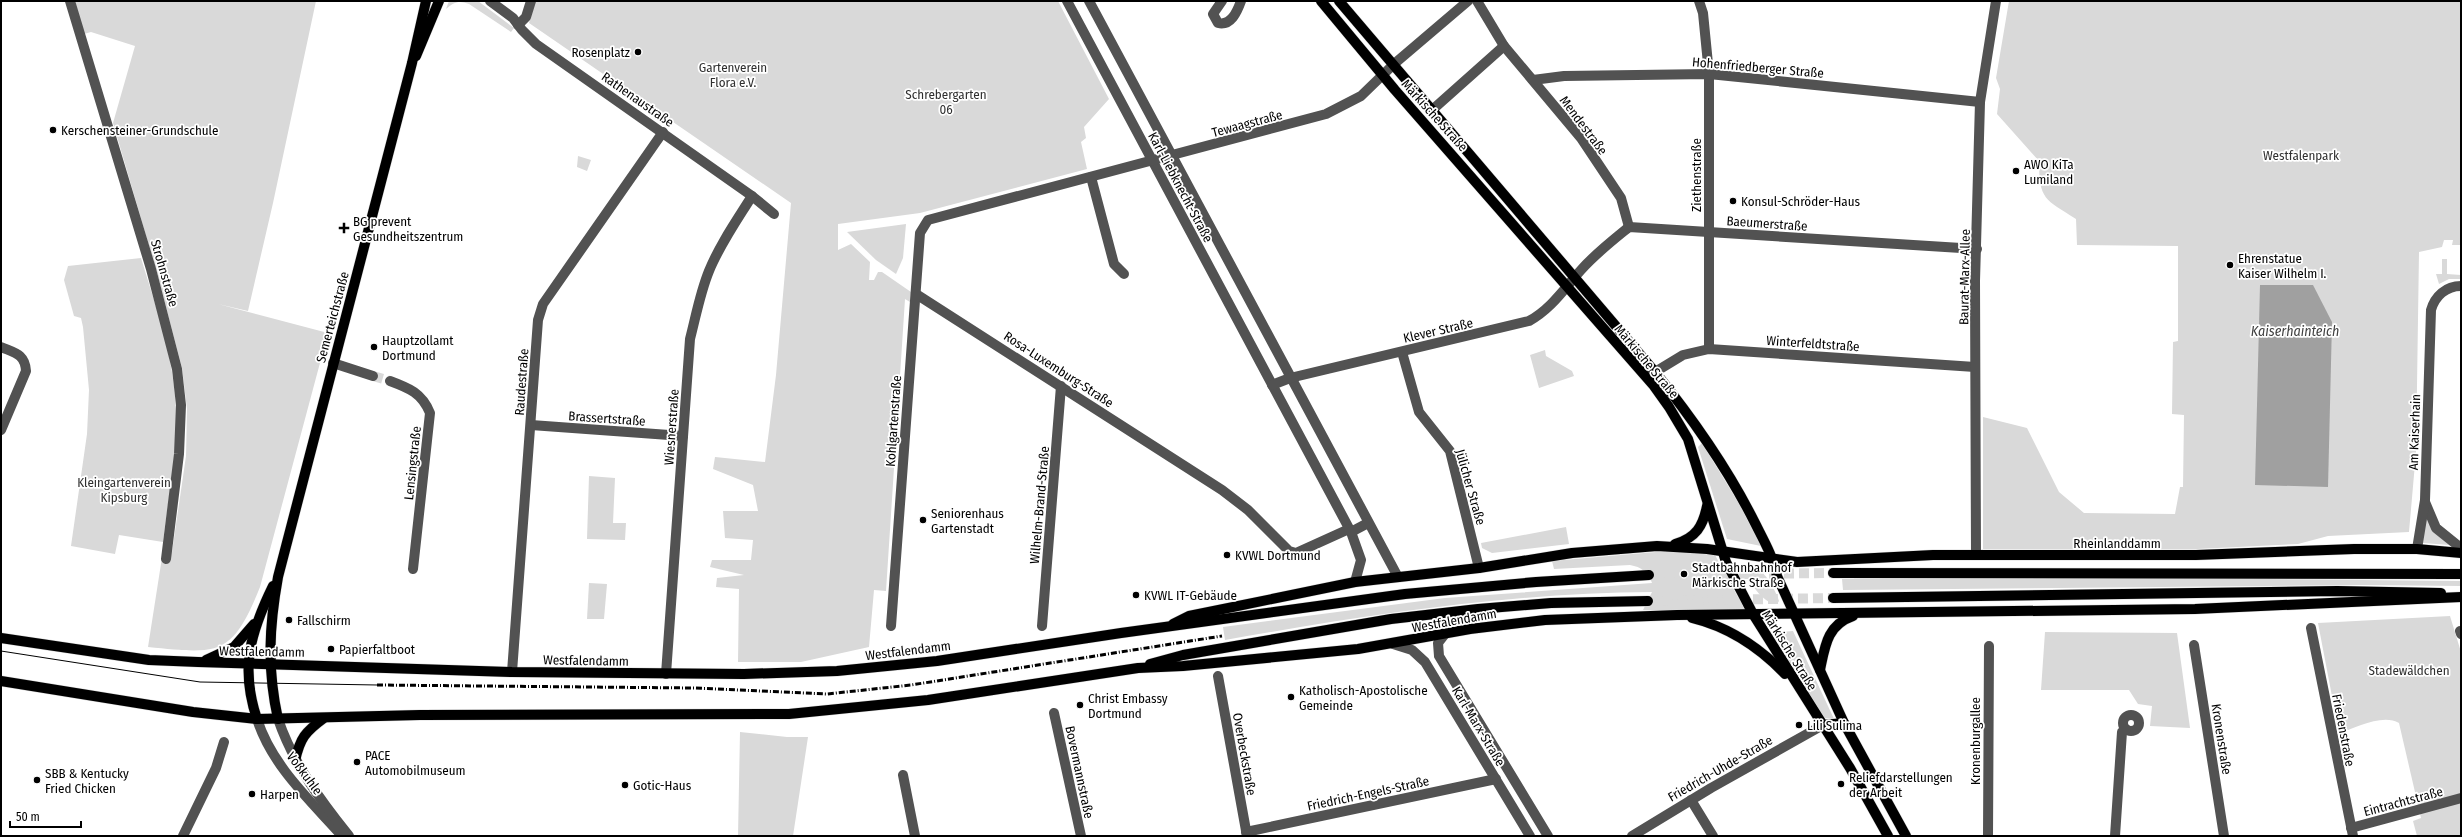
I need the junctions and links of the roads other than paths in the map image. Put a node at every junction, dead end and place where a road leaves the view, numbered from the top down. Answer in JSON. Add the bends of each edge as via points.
{"nodes":[{"id":1,"x":70,"y":1,"type":"edge"},
{"id":2,"x":426,"y":1,"type":"edge"},
{"id":3,"x":439,"y":1,"type":"edge"},
{"id":4,"x":490,"y":1,"type":"edge"},
{"id":5,"x":531,"y":1,"type":"edge"},
{"id":6,"x":1067,"y":1,"type":"edge"},
{"id":7,"x":1089,"y":1,"type":"edge"},
{"id":8,"x":1222,"y":1,"type":"edge"},
{"id":9,"x":1241,"y":1,"type":"edge"},
{"id":10,"x":1321,"y":1,"type":"edge"},
{"id":11,"x":1339,"y":1,"type":"edge"},
{"id":12,"x":1468,"y":1,"type":"edge"},
{"id":13,"x":1478,"y":1,"type":"edge"},
{"id":14,"x":1699,"y":1,"type":"edge"},
{"id":15,"x":1996,"y":1,"type":"edge"},
{"id":16,"x":518,"y":25,"type":"junction"},
{"id":17,"x":1504,"y":46,"type":"junction"},
{"id":18,"x":412,"y":63,"type":"junction"},
{"id":19,"x":1394,"y":64,"type":"junction"},
{"id":20,"x":1709,"y":74,"type":"junction"},
{"id":21,"x":1383,"y":76,"type":"junction"},
{"id":22,"x":1533,"y":80,"type":"junction"},
{"id":23,"x":1980,"y":102,"type":"junction"},
{"id":24,"x":1431,"y":110,"type":"junction"},
{"id":25,"x":663,"y":132,"type":"junction"},
{"id":26,"x":1172,"y":157,"type":"junction"},
{"id":27,"x":1152,"y":162,"type":"junction"},
{"id":28,"x":1091,"y":178,"type":"junction"},
{"id":29,"x":752,"y":196,"type":"junction"},
{"id":30,"x":774,"y":214,"type":"dead end"},
{"id":31,"x":928,"y":220,"type":"joint"},
{"id":32,"x":1629,"y":227,"type":"junction"},
{"id":33,"x":1710,"y":233,"type":"junction"},
{"id":34,"x":1977,"y":249,"type":"junction"},
{"id":35,"x":1124,"y":274,"type":"dead end"},
{"id":36,"x":1575,"y":277,"type":"junction"},
{"id":37,"x":2461,"y":286,"type":"edge"},
{"id":38,"x":1568,"y":287,"type":"junction"},
{"id":39,"x":916,"y":294,"type":"junction"},
{"id":40,"x":1,"y":347,"type":"edge"},
{"id":41,"x":1709,"y":349,"type":"junction"},
{"id":42,"x":1402,"y":352,"type":"junction"},
{"id":43,"x":333,"y":363,"type":"junction"},
{"id":44,"x":1975,"y":367,"type":"junction"},
{"id":45,"x":1655,"y":372,"type":"junction"},
{"id":46,"x":373,"y":376,"type":"tunnel mouth"},
{"id":47,"x":1290,"y":378,"type":"junction"},
{"id":48,"x":390,"y":381,"type":"tunnel mouth"},
{"id":49,"x":1272,"y":385,"type":"junction"},
{"id":50,"x":1061,"y":386,"type":"junction"},
{"id":51,"x":531,"y":425,"type":"junction"},
{"id":52,"x":1,"y":430,"type":"edge"},
{"id":53,"x":682,"y":436,"type":"junction"},
{"id":54,"x":2425,"y":500,"type":"junction"},
{"id":55,"x":1708,"y":504,"type":"junction"},
{"id":56,"x":1368,"y":523,"type":"junction"},
{"id":57,"x":1350,"y":531,"type":"junction"},
{"id":58,"x":1667,"y":546,"type":"junction"},
{"id":59,"x":2461,"y":548,"type":"edge"},
{"id":60,"x":2417,"y":549,"type":"junction"},
{"id":61,"x":1724,"y":551,"type":"junction"},
{"id":62,"x":2461,"y":553,"type":"edge"},
{"id":63,"x":1976,"y":555,"type":"junction"},
{"id":64,"x":166,"y":559,"type":"dead end"},
{"id":65,"x":1774,"y":560,"type":"junction"},
{"id":66,"x":1479,"y":568,"type":"junction"},
{"id":67,"x":413,"y":569,"type":"dead end"},
{"id":68,"x":1833,"y":573,"type":"tunnel mouth"},
{"id":69,"x":2461,"y":574,"type":"edge"},
{"id":70,"x":1648,"y":575,"type":"tunnel mouth"},
{"id":71,"x":278,"y":577,"type":"junction"},
{"id":72,"x":1398,"y":577,"type":"junction"},
{"id":73,"x":1355,"y":582,"type":"junction"},
{"id":74,"x":2461,"y":594,"type":"edge"},
{"id":75,"x":2461,"y":597,"type":"edge"},
{"id":76,"x":1833,"y":598,"type":"tunnel mouth"},
{"id":77,"x":1648,"y":601,"type":"tunnel mouth"},
{"id":78,"x":1875,"y":612,"type":"junction"},
{"id":79,"x":1753,"y":614,"type":"junction"},
{"id":80,"x":1796,"y":614,"type":"junction"},
{"id":81,"x":1676,"y":615,"type":"junction"},
{"id":82,"x":257,"y":621,"type":"junction"},
{"id":83,"x":892,"y":626,"type":"dead end"},
{"id":84,"x":1042,"y":626,"type":"dead end"},
{"id":85,"x":1170,"y":626,"type":"junction"},
{"id":86,"x":2311,"y":628,"type":"dead end"},
{"id":87,"x":1445,"y":634,"type":"junction"},
{"id":88,"x":1,"y":638,"type":"edge"},
{"id":89,"x":1393,"y":644,"type":"junction"},
{"id":90,"x":2194,"y":645,"type":"dead end"},
{"id":91,"x":1989,"y":646,"type":"dead end"},
{"id":92,"x":198,"y":662,"type":"junction"},
{"id":93,"x":248,"y":664,"type":"junction"},
{"id":94,"x":270,"y":664,"type":"junction"},
{"id":95,"x":1138,"y":668,"type":"junction"},
{"id":96,"x":1820,"y":670,"type":"junction"},
{"id":97,"x":512,"y":672,"type":"junction"},
{"id":98,"x":666,"y":674,"type":"junction"},
{"id":99,"x":1218,"y":676,"type":"dead end"},
{"id":100,"x":1,"y":681,"type":"edge"},
{"id":101,"x":1796,"y":686,"type":"junction"},
{"id":102,"x":1054,"y":713,"type":"dead end"},
{"id":103,"x":324,"y":718,"type":"junction"},
{"id":104,"x":257,"y":719,"type":"junction"},
{"id":105,"x":278,"y":719,"type":"junction"},
{"id":106,"x":1844,"y":723,"type":"junction"},
{"id":107,"x":1823,"y":725,"type":"junction"},
{"id":108,"x":2126,"y":729,"type":"dead end"},
{"id":109,"x":224,"y":742,"type":"dead end"},
{"id":110,"x":296,"y":761,"type":"junction"},
{"id":111,"x":903,"y":774,"type":"dead end"},
{"id":112,"x":1496,"y":779,"type":"junction"},
{"id":113,"x":2461,"y":798,"type":"edge"},
{"id":114,"x":1691,"y":800,"type":"junction"},
{"id":115,"x":2352,"y":832,"type":"edge"},
{"id":116,"x":1246,"y":834,"type":"edge"},
{"id":117,"x":183,"y":836,"type":"edge"},
{"id":118,"x":342,"y":836,"type":"edge"},
{"id":119,"x":349,"y":836,"type":"edge"},
{"id":120,"x":916,"y":836,"type":"edge"},
{"id":121,"x":1081,"y":836,"type":"edge"},
{"id":122,"x":1530,"y":836,"type":"edge"},
{"id":123,"x":1548,"y":836,"type":"edge"},
{"id":124,"x":1632,"y":836,"type":"edge"},
{"id":125,"x":1713,"y":836,"type":"edge"},
{"id":126,"x":1888,"y":836,"type":"edge"},
{"id":127,"x":1906,"y":836,"type":"edge"},
{"id":128,"x":1988,"y":836,"type":"edge"},
{"id":129,"x":2115,"y":836,"type":"edge"},
{"id":130,"x":2224,"y":836,"type":"edge"}],
"edges":[{"from":1,"to":64,"type":"street","name":"Strohnstraße","via":[[151,270],[177,368],[181,405],[179,454]]},
{"from":2,"to":18,"type":"main road","name":"Semerteichstraße"},
{"from":3,"to":18,"type":"main road","name":"Semerteichstraße"},
{"from":4,"to":16,"type":"street","name":"Rathenaustraße","via":[[513,18]]},
{"from":5,"to":16,"type":"street","via":[[526,17]]},
{"from":6,"to":27,"type":"street","name":"Karl-Liebknecht-Straße"},
{"from":7,"to":26,"type":"street","name":"Karl-Liebknecht-Straße"},
{"from":8,"to":9,"type":"street","via":[[1212,14],[1218,23],[1222,24],[1236,14]]},
{"from":10,"to":21,"type":"main road","name":"Märkische Straße"},
{"from":11,"to":19,"type":"main road","name":"Märkische Straße"},
{"from":12,"to":19,"type":"street","name":"Tewaagstraße"},
{"from":13,"to":17,"type":"street","name":"Mendestraße"},
{"from":14,"to":20,"type":"street","name":"Ziethenstraße","via":[[1703,14]]},
{"from":15,"to":23,"type":"street","name":"Baurat-Marx-Allee"},
{"from":16,"to":25,"type":"street","name":"Rathenaustraße","via":[[536,44]]},
{"from":17,"to":22,"type":"street","name":"Mendestraße"},
{"from":17,"to":24,"type":"street","name":"Märkische Straße"},
{"from":18,"to":43,"type":"main road","name":"Semerteichstraße"},
{"from":19,"to":21,"type":"street","name":"Tewaagstraße"},
{"from":19,"to":24,"type":"main road","name":"Märkische Straße"},
{"from":20,"to":22,"type":"street","name":"Hohenfriedberger Straße","via":[[1564,76]]},
{"from":20,"to":23,"type":"street","name":"Hohenfriedberger Straße"},
{"from":20,"to":33,"type":"street","name":"Ziethenstraße"},
{"from":21,"to":26,"type":"street","name":"Tewaagstraße","via":[[1361,96],[1326,114]]},
{"from":21,"to":38,"type":"main road","name":"Märkische Straße"},
{"from":22,"to":32,"type":"street","name":"Mendestraße","via":[[1581,138],[1621,198]]},
{"from":23,"to":34,"type":"street","name":"Baurat-Marx-Allee"},
{"from":24,"to":36,"type":"main road","name":"Märkische Straße"},
{"from":25,"to":29,"type":"street","name":"Rathenaustraße"},
{"from":25,"to":51,"type":"street","name":"Raudestraße","via":[[543,304],[538,320]]},
{"from":26,"to":27,"type":"street","name":"Tewaagstraße"},
{"from":26,"to":47,"type":"street","name":"Karl-Liebknecht-Straße"},
{"from":27,"to":28,"type":"street","name":"Tewaagstraße"},
{"from":27,"to":49,"type":"street","name":"Karl-Liebknecht-Straße"},
{"from":28,"to":31,"type":"street","name":"Tewaagstraße"},
{"from":28,"to":35,"type":"street","via":[[1114,264]]},
{"from":29,"to":30,"type":"street","name":"Rathenaustraße"},
{"from":29,"to":53,"type":"street","name":"Wiesnerstraße","via":[[722,244],[698,302],[690,339]]},
{"from":31,"to":39,"type":"street","name":"Kohlgartenstraße","via":[[920,233]]},
{"from":32,"to":33,"type":"street","name":"Baeumerstraße"},
{"from":32,"to":36,"type":"street"},
{"from":33,"to":34,"type":"street","name":"Baeumerstraße"},
{"from":33,"to":41,"type":"street","name":"Ziethenstraße"},
{"from":34,"to":44,"type":"street","name":"Baurat-Marx-Allee"},
{"from":36,"to":38,"type":"street","name":"Klever Straße"},
{"from":36,"to":45,"type":"main road","name":"Märkische Straße"},
{"from":37,"to":54,"type":"street","name":"Am Kaiserhain","via":[[2445,290],[2433,302]]},
{"from":38,"to":42,"type":"street","name":"Klever Straße","via":[[1540,315],[1529,321]]},
{"from":38,"to":55,"type":"main road","name":"Märkische Straße","via":[[1669,407],[1688,439]]},
{"from":39,"to":50,"type":"street","name":"Rosa-Luxemburg-Straße"},
{"from":39,"to":83,"type":"street","name":"Kohlgartenstraße"},
{"from":40,"to":52,"type":"street","via":[[20,355],[26,362],[26,371]]},
{"from":41,"to":44,"type":"street","name":"Winterfeldtstraße"},
{"from":41,"to":45,"type":"street","name":"Winterfeldtstraße","via":[[1683,355]]},
{"from":42,"to":47,"type":"street","name":"Klever Straße"},
{"from":42,"to":66,"type":"street","name":"Jülicher Straße","via":[[1419,412],[1450,451]]},
{"from":43,"to":46,"type":"street"},
{"from":43,"to":71,"type":"main road","name":"Semerteichstraße"},
{"from":44,"to":63,"type":"street","name":"Baurat-Marx-Allee"},
{"from":45,"to":65,"type":"main road","name":"Märkische Straße","via":[[1679,402],[1733,482]]},
{"from":47,"to":49,"type":"street"},
{"from":47,"to":56,"type":"street","name":"Karl-Liebknecht-Straße"},
{"from":48,"to":67,"type":"street","name":"Lensingstraße","via":[[417,393],[424,399],[430,413]]},
{"from":49,"to":57,"type":"street","name":"Karl-Liebknecht-Straße"},
{"from":50,"to":57,"type":"street","name":"Rosa-Luxemburg-Straße","via":[[1187,467],[1248,510],[1289,551],[1296,553]]},
{"from":50,"to":84,"type":"street","name":"Wilhelm-Brand-Straße"},
{"from":51,"to":53,"type":"street","name":"Brassertstraße"},
{"from":51,"to":97,"type":"street","name":"Raudestraße"},
{"from":53,"to":98,"type":"street","name":"Wiesnerstraße"},
{"from":54,"to":59,"type":"street","via":[[2436,528]]},
{"from":54,"to":60,"type":"street","name":"Am Kaiserhain"},
{"from":55,"to":58,"type":"main road","via":[[1703,524],[1693,536]]},
{"from":55,"to":61,"type":"main road","name":"Märkische Straße"},
{"from":56,"to":57,"type":"street"},
{"from":56,"to":72,"type":"street","name":"Karl-Liebknecht-Straße"},
{"from":57,"to":73,"type":"street","name":"Karl-Liebknecht-Straße","via":[[1361,560]]},
{"from":58,"to":61,"type":"main road","name":"Westfalendamm"},
{"from":58,"to":66,"type":"main road","name":"Westfalendamm","via":[[1578,552]]},
{"from":60,"to":62,"type":"main road","name":"Rheinlanddamm"},
{"from":60,"to":63,"type":"main road","name":"Rheinlanddamm","via":[[2196,556]]},
{"from":61,"to":65,"type":"main road","name":"Westfalendamm"},
{"from":61,"to":79,"type":"main road","name":"Märkische Straße","via":[[1726,562]]},
{"from":63,"to":65,"type":"main road","name":"Rheinlanddamm","via":[[1897,556],[1821,562]]},
{"from":65,"to":80,"type":"main road","name":"Märkische Straße","via":[[1777,576]]},
{"from":66,"to":72,"type":"main road","name":"Westfalendamm"},
{"from":68,"to":69,"type":"main road"},
{"from":70,"to":85,"type":"main road","name":"Westfalendamm","via":[[1405,594]]},
{"from":71,"to":82,"type":"main road","name":"Semerteichstraße"},
{"from":71,"to":94,"type":"main road","name":"Semerteichstraße","via":[[272,613]]},
{"from":72,"to":73,"type":"main road","name":"Westfalendamm"},
{"from":73,"to":85,"type":"main road","name":"Westfalendamm","via":[[1189,616]]},
{"from":74,"to":76,"type":"main road","via":[[2337,591]]},
{"from":75,"to":78,"type":"main road","via":[[2195,609]]},
{"from":77,"to":95,"type":"main road","name":"Westfalendamm","via":[[1551,603],[1391,619],[1183,655]]},
{"from":78,"to":80,"type":"main road"},
{"from":78,"to":96,"type":"main road","via":[[1852,616],[1834,626],[1826,642]]},
{"from":79,"to":80,"type":"main road","name":"Westfalendamm"},
{"from":79,"to":81,"type":"main road","name":"Westfalendamm"},
{"from":79,"to":101,"type":"main road","name":"Märkische Straße"},
{"from":80,"to":96,"type":"main road","name":"Märkische Straße"},
{"from":81,"to":87,"type":"main road","name":"Westfalendamm","via":[[1525,622]]},
{"from":81,"to":101,"type":"main road","via":[[1712,624],[1734,633],[1764,654]]},
{"from":82,"to":92,"type":"main road","via":[[238,644],[226,652]]},
{"from":82,"to":93,"type":"main road","name":"Semerteichstraße"},
{"from":85,"to":98,"type":"main road","name":"Westfalendamm","via":[[937,661],[797,673]]},
{"from":86,"to":115,"type":"street","name":"Friedenstraße"},
{"from":87,"to":89,"type":"main road","name":"Westfalendamm"},
{"from":87,"to":123,"type":"street","name":"Karl-Marx-Straße","via":[[1438,643],[1438,656]]},
{"from":88,"to":92,"type":"main road","name":"Westfalendamm","via":[[149,660]]},
{"from":89,"to":95,"type":"main road","name":"Westfalendamm","via":[[1183,666]]},
{"from":89,"to":112,"type":"street","name":"Karl-Marx-Straße","via":[[1412,650],[1426,662]]},
{"from":90,"to":130,"type":"street","name":"Kronenstraße"},
{"from":91,"to":128,"type":"street","name":"Kronenburgallee"},
{"from":92,"to":93,"type":"main road","name":"Westfalendamm"},
{"from":93,"to":94,"type":"main road","name":"Westfalendamm"},
{"from":93,"to":104,"type":"main road","name":"Semerteichstraße","via":[[248,680]]},
{"from":94,"to":97,"type":"main road","name":"Westfalendamm"},
{"from":94,"to":105,"type":"main road","name":"Semerteichstraße","via":[[271,688]]},
{"from":95,"to":103,"type":"main road","name":"Westfalendamm","via":[[928,700],[789,714],[420,715]]},
{"from":96,"to":106,"type":"main road","name":"Märkische Straße"},
{"from":97,"to":98,"type":"main road","name":"Westfalendamm"},
{"from":99,"to":116,"type":"street","name":"Overbeckstraße"},
{"from":100,"to":104,"type":"main road","name":"Westfalendamm","via":[[193,712]]},
{"from":101,"to":107,"type":"main road","name":"Märkische Straße"},
{"from":102,"to":121,"type":"street","name":"Bovermannstraße"},
{"from":103,"to":105,"type":"main road","name":"Westfalendamm"},
{"from":103,"to":110,"type":"main road","via":[[307,730],[301,740]]},
{"from":104,"to":105,"type":"main road","name":"Westfalendamm"},
{"from":104,"to":118,"type":"street","name":"Voßkuhle","via":[[271,749],[293,781]]},
{"from":105,"to":110,"type":"street","name":"Voßkuhle"},
{"from":106,"to":107,"type":"main road"},
{"from":106,"to":127,"type":"main road","name":"Märkische Straße"},
{"from":107,"to":114,"type":"street","name":"Friedrich-Uhde-Straße"},
{"from":107,"to":126,"type":"main road","name":"Märkische Straße"},
{"from":108,"to":129,"type":"street","via":[[2122,732]]},
{"from":109,"to":117,"type":"street","via":[[216,768]]},
{"from":110,"to":119,"type":"street","name":"Voßkuhle"},
{"from":111,"to":120,"type":"street"},
{"from":112,"to":116,"type":"street","name":"Friedrich-Engels-Straße"},
{"from":112,"to":122,"type":"street","name":"Karl-Marx-Straße"},
{"from":113,"to":115,"type":"street","name":"Eintrachtstraße"},
{"from":114,"to":124,"type":"street","name":"Friedrich-Uhde-Straße"},
{"from":114,"to":125,"type":"street"}]}
